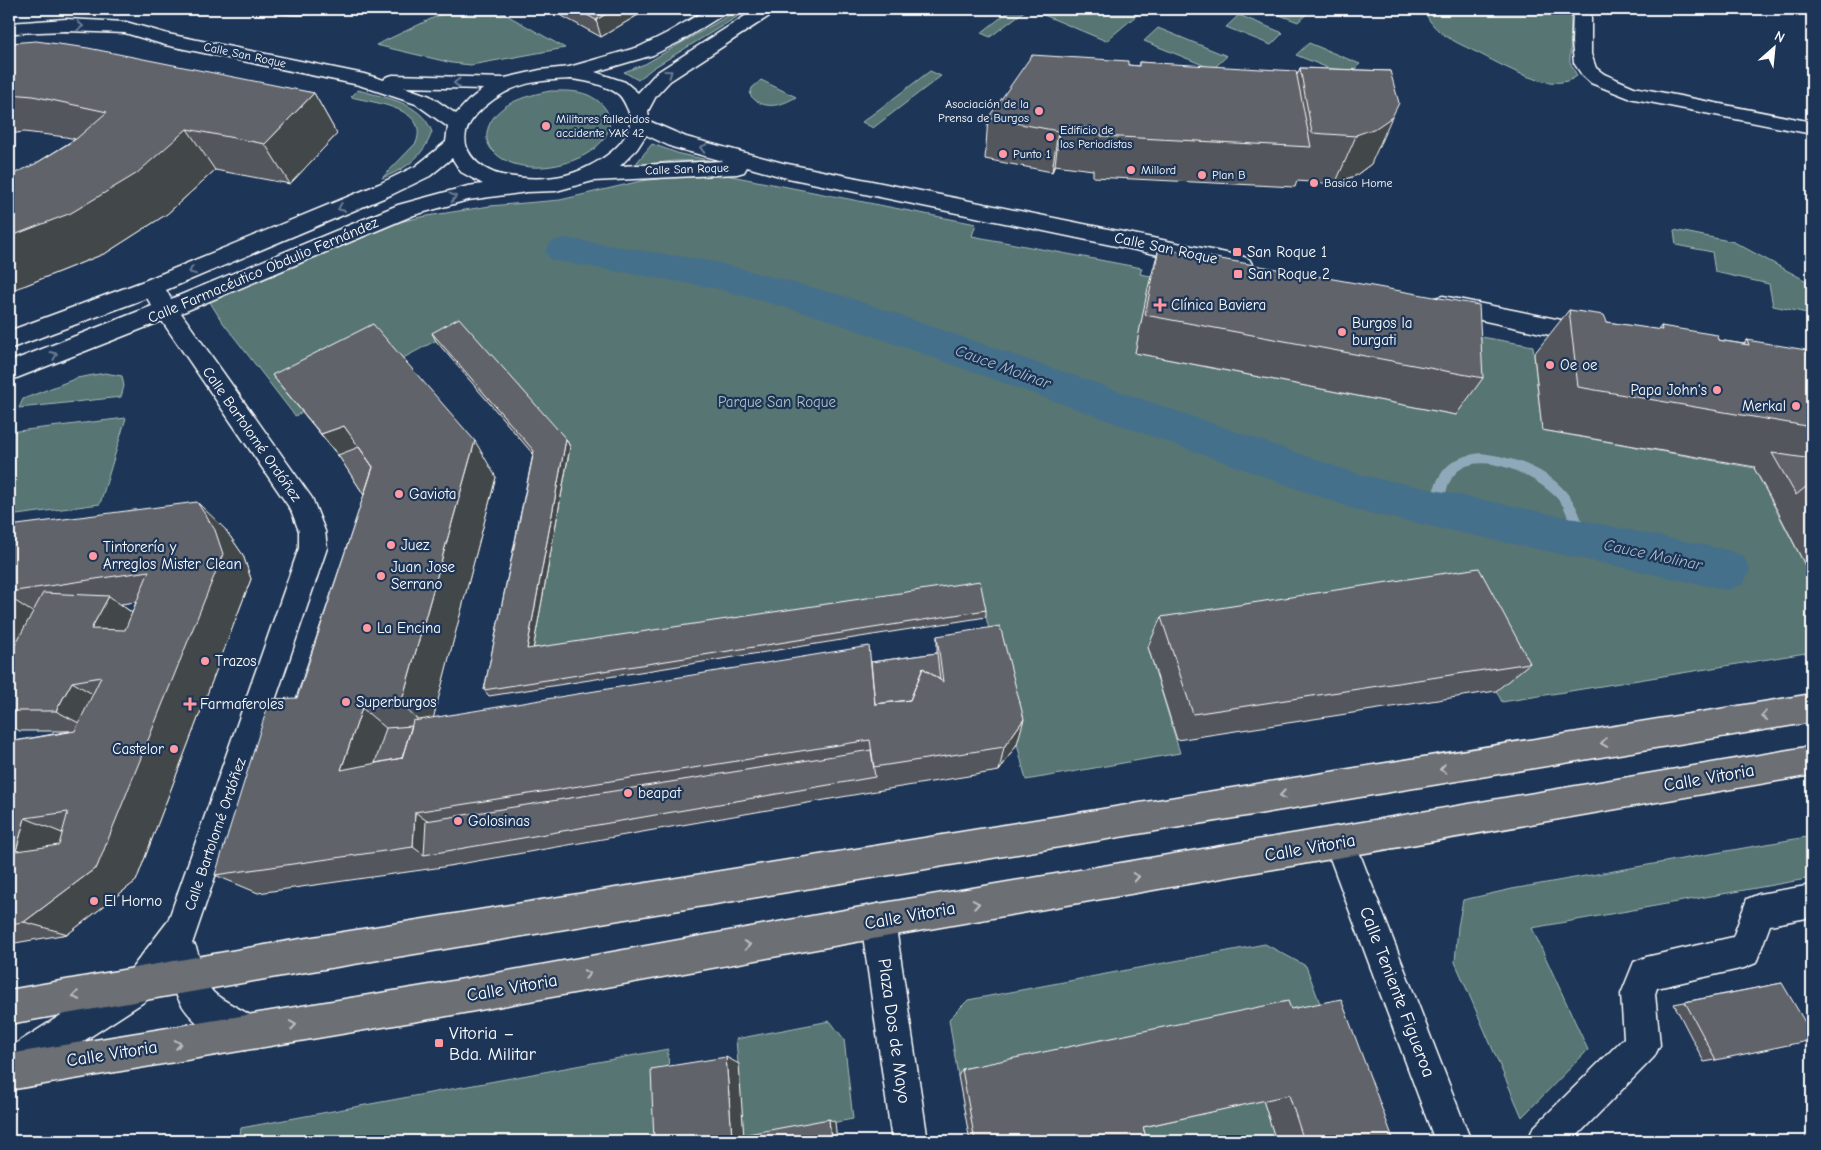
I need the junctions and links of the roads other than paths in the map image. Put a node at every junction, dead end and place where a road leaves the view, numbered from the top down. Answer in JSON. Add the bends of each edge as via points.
{"nodes":[{"id":1,"x":68,"y":9,"type":"edge"},
{"id":2,"x":95,"y":9,"type":"edge"},
{"id":3,"x":128,"y":9,"type":"edge"},
{"id":4,"x":720,"y":9,"type":"edge"},
{"id":5,"x":768,"y":9,"type":"edge"},
{"id":6,"x":1582,"y":9,"type":"edge"},
{"id":7,"x":11,"y":28,"type":"edge"},
{"id":8,"x":126,"y":28,"type":"junction"},
{"id":9,"x":571,"y":73,"type":"junction"},
{"id":10,"x":364,"y":80,"type":"junction"},
{"id":11,"x":506,"y":84,"type":"junction"},
{"id":12,"x":640,"y":117,"type":"junction"},
{"id":13,"x":458,"y":124,"type":"junction"},
{"id":14,"x":1812,"y":128,"type":"edge"},
{"id":15,"x":455,"y":145,"type":"junction"},
{"id":16,"x":783,"y":170,"type":"junction"},
{"id":17,"x":591,"y":174,"type":"junction"},
{"id":18,"x":523,"y":186,"type":"junction"},
{"id":19,"x":1261,"y":268,"type":"edge"},
{"id":20,"x":152,"y":287,"type":"junction"},
{"id":21,"x":1423,"y":300,"type":"edge"},
{"id":22,"x":166,"y":310,"type":"junction"},
{"id":23,"x":9,"y":340,"type":"edge"},
{"id":24,"x":1617,"y":340,"type":"edge"},
{"id":25,"x":9,"y":372,"type":"edge"},
{"id":26,"x":1812,"y":708,"type":"edge"},
{"id":27,"x":1812,"y":760,"type":"edge"},
{"id":28,"x":1340,"y":842,"type":"junction"},
{"id":29,"x":1812,"y":901,"type":"edge"},
{"id":30,"x":878,"y":921,"type":"junction"},
{"id":31,"x":181,"y":931,"type":"junction"},
{"id":32,"x":184,"y":976,"type":"junction"},
{"id":33,"x":141,"y":984,"type":"junction"},
{"id":34,"x":9,"y":1007,"type":"edge"},
{"id":35,"x":245,"y":1032,"type":"junction"},
{"id":36,"x":9,"y":1070,"type":"edge"},
{"id":37,"x":910,"y":1141,"type":"edge"},
{"id":38,"x":1453,"y":1141,"type":"edge"},
{"id":39,"x":1546,"y":1141,"type":"edge"}],
"edges":[{"from":1,"to":7,"type":"street"},
{"from":2,"to":8,"type":"street","name":"Calle San Roque"},
{"from":3,"to":8,"type":"street"},
{"from":4,"to":9,"type":"street","via":[[646,52]]},
{"from":12,"to":5,"type":"street","one_way":true,"via":[[646,94],[663,77]]},
{"from":6,"to":14,"type":"street","via":[[1582,60],[1593,77],[1608,85],[1629,92]]},
{"from":7,"to":8,"type":"street","name":"Calle San Roque","one_way":true,"via":[[66,25]]},
{"from":8,"to":10,"type":"street","name":"Calle San Roque"},
{"from":9,"to":11,"type":"street","via":[[538,75]]},
{"from":9,"to":12,"type":"street","via":[[603,78],[627,91]]},
{"from":11,"to":10,"type":"street","name":"Calle San Roque","one_way":true},
{"from":10,"to":13,"type":"street","name":"Calle San Roque","via":[[423,100]]},
{"from":11,"to":13,"type":"street","via":[[477,102]]},
{"from":16,"to":12,"type":"street","name":"Calle San Roque","one_way":true,"via":[[679,142]]},
{"from":12,"to":17,"type":"street","via":[[633,142],[616,160]]},
{"from":13,"to":15,"type":"street"},
{"from":15,"to":18,"type":"street","via":[[466,165],[490,180]]},
{"from":15,"to":20,"type":"street","name":"Calle Farmacéutico Obdulio Fernández","one_way":true,"via":[[423,171],[386,189]]},
{"from":16,"to":17,"type":"street","name":"Calle San Roque","via":[[688,168]]},
{"from":16,"to":19,"type":"street","name":"Calle San Roque"},
{"from":17,"to":18,"type":"street","via":[[558,184]]},
{"from":22,"to":18,"type":"street","name":"Calle Farmacéutico Obdulio Fernández","one_way":true,"via":[[406,210],[468,193]]},
{"from":20,"to":22,"type":"street","name":"Calle Bartolomé Ordóñez"},
{"from":20,"to":23,"type":"street","name":"Calle Farmacéutico Obdulio Fernández"},
{"from":21,"to":24,"type":"street"},
{"from":25,"to":22,"type":"street","name":"Calle Farmacéutico Obdulio Fernández","one_way":true},
{"from":22,"to":31,"type":"street","name":"Calle Bartolomé Ordóñez","via":[[303,506],[312,531],[313,548]]},
{"from":26,"to":32,"type":"highway","one_way":true},
{"from":27,"to":28,"type":"highway","name":"Calle Vitoria"},
{"from":30,"to":28,"type":"highway","name":"Calle Vitoria","one_way":true},
{"from":28,"to":38,"type":"street","name":"Calle Teniente Figueroa"},
{"from":29,"to":39,"type":"street","via":[[1759,910],[1744,951],[1646,974],[1638,994],[1642,1045]]},
{"from":35,"to":30,"type":"highway","name":"Calle Vitoria","one_way":true},
{"from":30,"to":37,"type":"street","name":"Plaza Dos de Mayo"},
{"from":31,"to":32,"type":"street","name":"Calle Bartolomé Ordóñez"},
{"from":31,"to":33,"type":"street","name":"Calle Bartolomé Ordóñez"},
{"from":32,"to":33,"type":"highway"},
{"from":32,"to":35,"type":"street","name":"Calle Bartolomé Ordóñez","via":[[195,998],[216,1018]]},
{"from":33,"to":34,"type":"highway","one_way":true},
{"from":33,"to":36,"type":"street"},
{"from":36,"to":35,"type":"highway","name":"Calle Vitoria","one_way":true}]}
